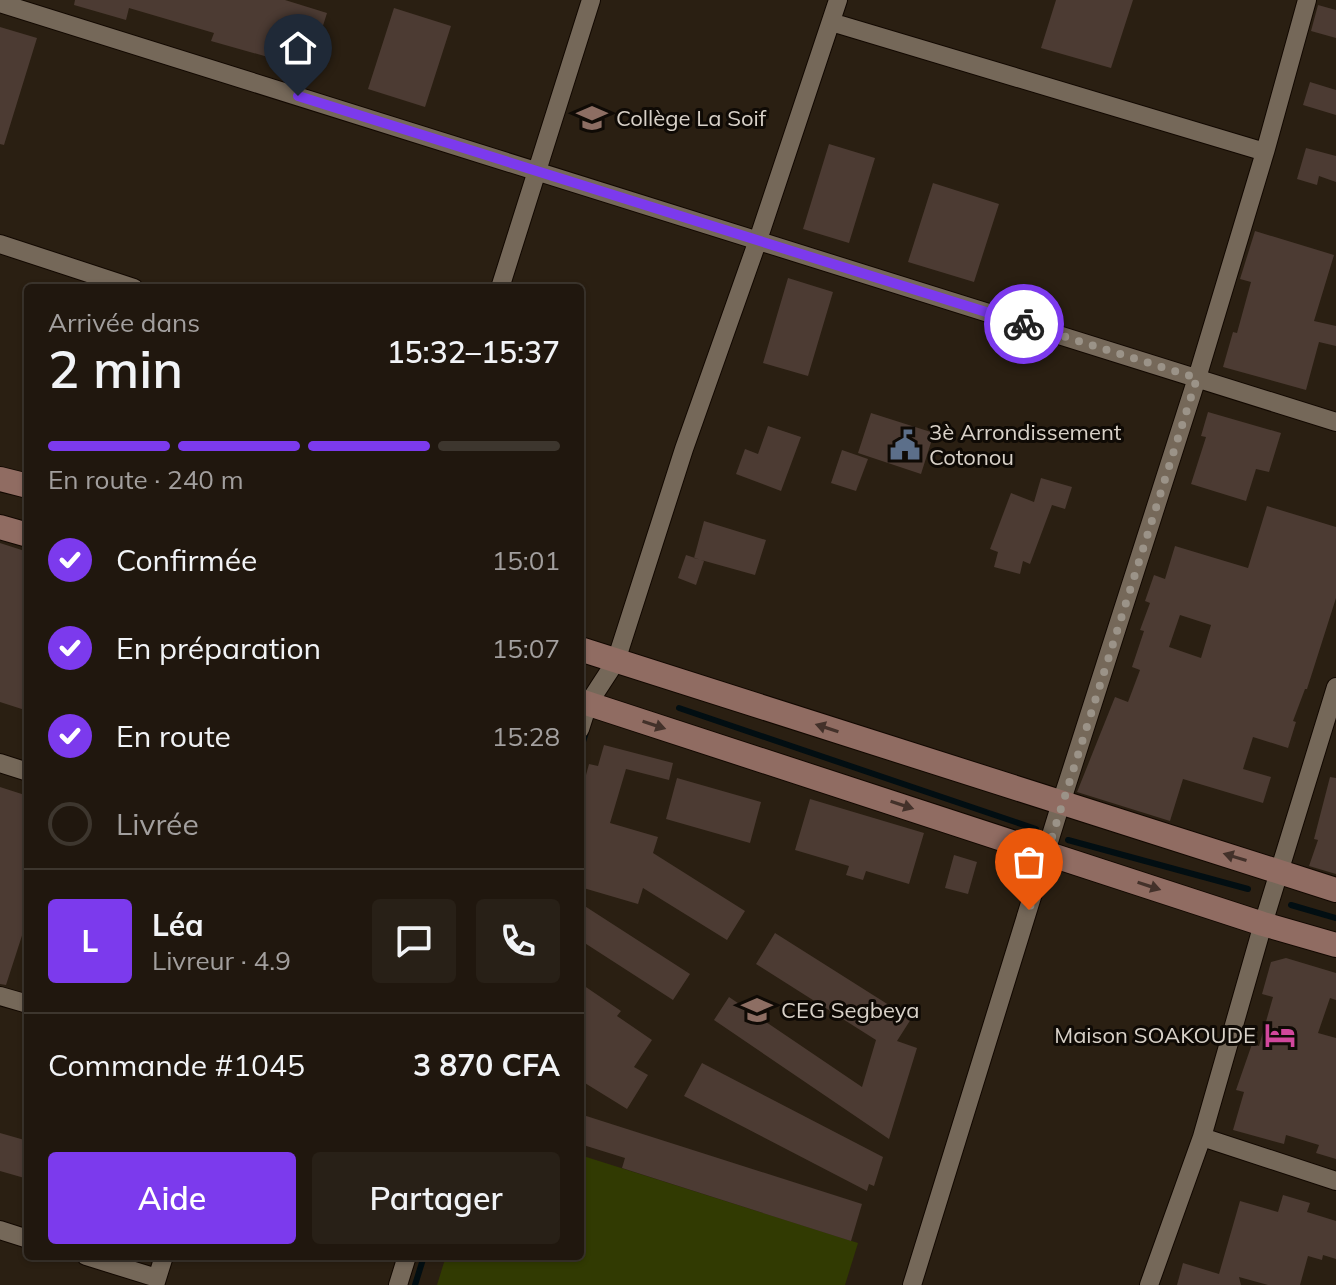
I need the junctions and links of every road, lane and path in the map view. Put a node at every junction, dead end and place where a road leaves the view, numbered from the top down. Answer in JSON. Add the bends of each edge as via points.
{"nodes":[{"id":1,"x":591,"y":0,"type":"edge"},
{"id":2,"x":838,"y":0,"type":"edge"},
{"id":3,"x":1307,"y":0,"type":"edge"},
{"id":4,"x":0,"y":3,"type":"edge"},
{"id":5,"x":831,"y":22,"type":"junction"},
{"id":6,"x":1265,"y":152,"type":"junction"},
{"id":7,"x":536,"y":171,"type":"junction"},
{"id":8,"x":758,"y":240,"type":"junction"},
{"id":9,"x":0,"y":244,"type":"edge"},
{"id":10,"x":122,"y":284,"type":"edge"},
{"id":11,"x":501,"y":284,"type":"edge"},
{"id":12,"x":1197,"y":378,"type":"junction"},
{"id":13,"x":1336,"y":422,"type":"edge"},
{"id":14,"x":0,"y":479,"type":"edge"},
{"id":15,"x":24,"y":485,"type":"edge"},
{"id":16,"x":0,"y":527,"type":"edge"},
{"id":17,"x":24,"y":534,"type":"edge"},
{"id":18,"x":584,"y":650,"type":"edge"},
{"id":19,"x":616,"y":661,"type":"junction"},
{"id":20,"x":1336,"y":687,"type":"edge"},
{"id":21,"x":584,"y":702,"type":"edge"},
{"id":22,"x":0,"y":763,"type":"edge"},
{"id":23,"x":24,"y":771,"type":"edge"},
{"id":24,"x":1061,"y":803,"type":"junction"},
{"id":25,"x":1047,"y":853,"type":"junction"},
{"id":26,"x":1279,"y":871,"type":"junction"},
{"id":27,"x":1336,"y":890,"type":"edge"},
{"id":28,"x":1263,"y":924,"type":"junction"},
{"id":29,"x":1336,"y":945,"type":"edge"},
{"id":30,"x":0,"y":996,"type":"edge"},
{"id":31,"x":24,"y":1003,"type":"edge"},
{"id":32,"x":1202,"y":1137,"type":"junction"},
{"id":33,"x":1336,"y":1181,"type":"edge"},
{"id":34,"x":0,"y":1230,"type":"edge"},
{"id":35,"x":24,"y":1238,"type":"edge"},
{"id":36,"x":97,"y":1260,"type":"edge"},
{"id":37,"x":163,"y":1260,"type":"edge"},
{"id":38,"x":406,"y":1260,"type":"edge"},
{"id":39,"x":156,"y":1281,"type":"edge"},
{"id":40,"x":916,"y":1284,"type":"edge"},
{"id":41,"x":398,"y":1285,"type":"edge"},
{"id":42,"x":1149,"y":1285,"type":"edge"}],
"edges":[{"from":1,"to":7,"type":"street"},
{"from":2,"to":5,"type":"street"},
{"from":3,"to":6,"type":"street"},
{"from":4,"to":7,"type":"street"},
{"from":5,"to":6,"type":"street"},
{"from":5,"to":8,"type":"street"},
{"from":6,"to":12,"type":"street"},
{"from":7,"to":8,"type":"street"},
{"from":7,"to":11,"type":"street"},
{"from":8,"to":12,"type":"street"},
{"from":8,"to":19,"type":"street"},
{"from":9,"to":10,"type":"street"},
{"from":12,"to":13,"type":"street"},
{"from":12,"to":24,"type":"street"},
{"from":14,"to":15,"type":"street"},
{"from":16,"to":17,"type":"street"},
{"from":18,"to":19,"type":"street"},
{"from":19,"to":21,"type":"street"},
{"from":24,"to":19,"type":"street","one_way":true},
{"from":20,"to":26,"type":"street"},
{"from":21,"to":25,"type":"street","one_way":true},
{"from":22,"to":23,"type":"street"},
{"from":24,"to":25,"type":"street"},
{"from":26,"to":24,"type":"street","one_way":true},
{"from":25,"to":28,"type":"street","one_way":true},
{"from":25,"to":40,"type":"street"},
{"from":26,"to":27,"type":"street"},
{"from":26,"to":28,"type":"street"},
{"from":28,"to":29,"type":"street"},
{"from":28,"to":32,"type":"street"},
{"from":30,"to":31,"type":"street"},
{"from":32,"to":33,"type":"street"},
{"from":32,"to":42,"type":"street"},
{"from":34,"to":35,"type":"street"},
{"from":36,"to":39,"type":"street"},
{"from":37,"to":39,"type":"street"},
{"from":38,"to":41,"type":"street"}]}
